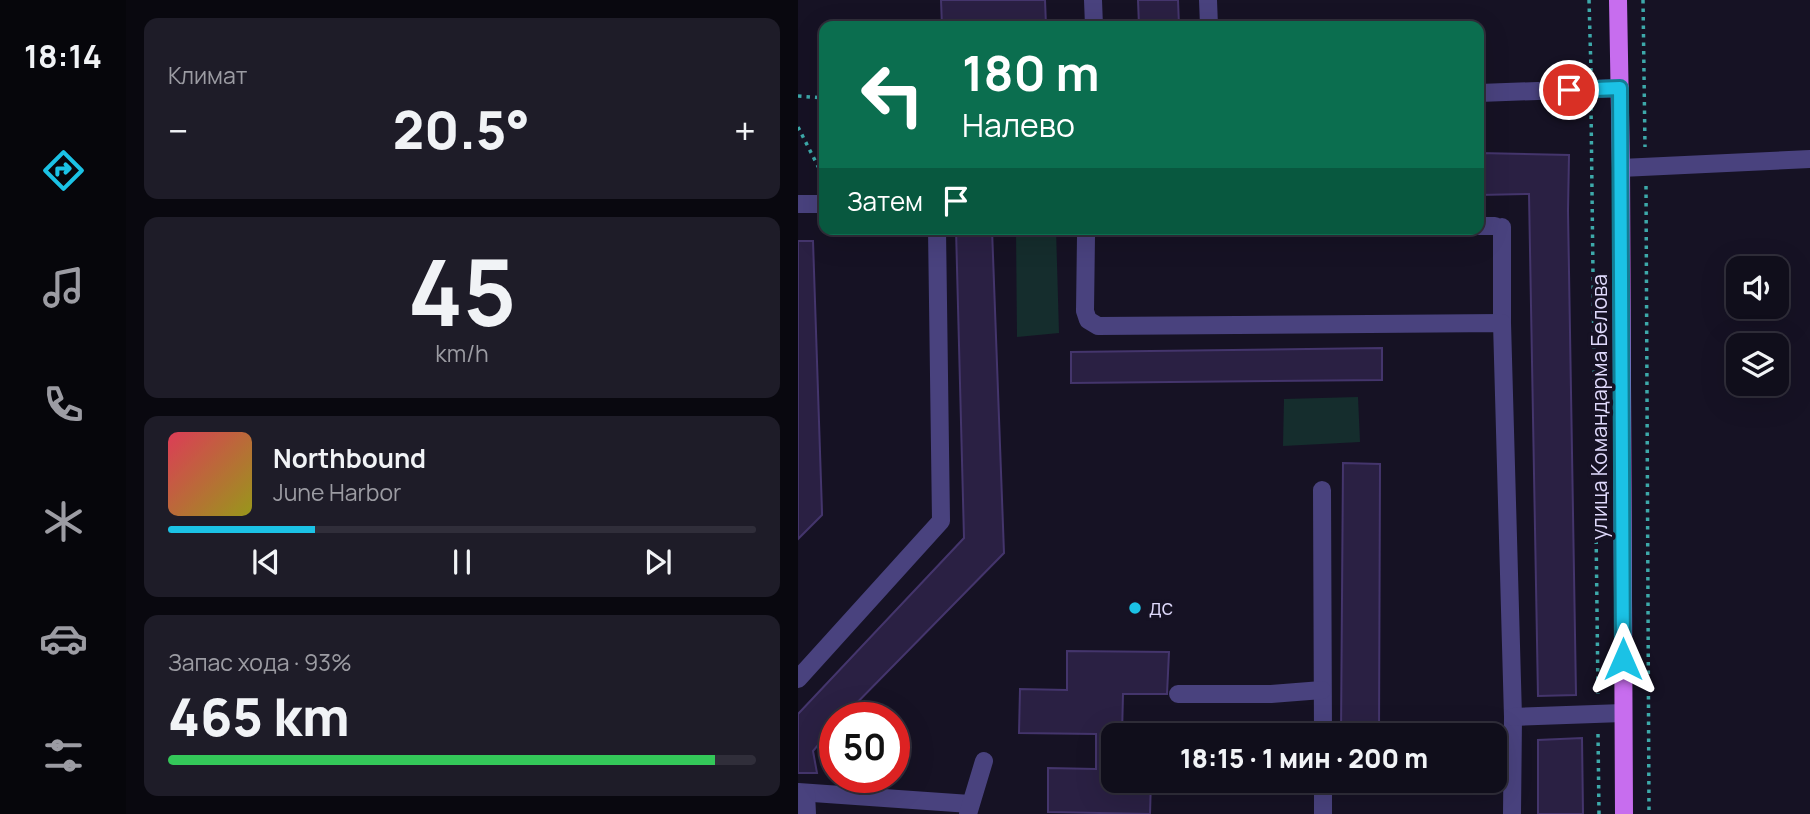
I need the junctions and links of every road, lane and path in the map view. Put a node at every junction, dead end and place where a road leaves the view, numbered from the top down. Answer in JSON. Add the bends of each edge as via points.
{"nodes":[{"id":1,"x":1093,"y":0,"type":"edge"},
{"id":2,"x":1209,"y":0,"type":"edge"},
{"id":3,"x":1590,"y":0,"type":"edge"},
{"id":4,"x":1618,"y":0,"type":"edge"},
{"id":5,"x":1643,"y":0,"type":"edge"},
{"id":6,"x":1094,"y":21,"type":"edge"},
{"id":7,"x":1209,"y":21,"type":"edge"},
{"id":8,"x":1620,"y":88,"type":"junction"},
{"id":9,"x":1591,"y":89,"type":"junction"},
{"id":10,"x":1484,"y":93,"type":"edge"},
{"id":11,"x":798,"y":96,"type":"edge"},
{"id":12,"x":819,"y":98,"type":"edge"},
{"id":13,"x":798,"y":127,"type":"edge"},
{"id":14,"x":1810,"y":159,"type":"edge"},
{"id":15,"x":1646,"y":166,"type":"junction"},
{"id":16,"x":819,"y":168,"type":"edge"},
{"id":17,"x":1621,"y":168,"type":"junction"},
{"id":18,"x":798,"y":204,"type":"edge"},
{"id":19,"x":819,"y":204,"type":"edge"},
{"id":20,"x":1492,"y":226,"type":"edge"},
{"id":21,"x":937,"y":235,"type":"edge"},
{"id":22,"x":1086,"y":235,"type":"edge"},
{"id":23,"x":1502,"y":323,"type":"junction"},
{"id":24,"x":1322,"y":490,"type":"dead end"},
{"id":25,"x":798,"y":680,"type":"edge"},
{"id":26,"x":1322,"y":690,"type":"junction"},
{"id":27,"x":1178,"y":694,"type":"dead end"},
{"id":28,"x":1623,"y":713,"type":"junction"},
{"id":29,"x":1598,"y":714,"type":"junction"},
{"id":30,"x":1513,"y":717,"type":"junction"},
{"id":31,"x":1323,"y":723,"type":"edge"},
{"id":32,"x":984,"y":761,"type":"dead end"},
{"id":33,"x":802,"y":793,"type":"edge"},
{"id":34,"x":1323,"y":793,"type":"edge"},
{"id":35,"x":969,"y":809,"type":"edge"},
{"id":36,"x":807,"y":814,"type":"edge"},
{"id":37,"x":1323,"y":814,"type":"edge"},
{"id":38,"x":1512,"y":814,"type":"edge"},
{"id":39,"x":1599,"y":814,"type":"edge"},
{"id":40,"x":1624,"y":814,"type":"edge"},
{"id":41,"x":1649,"y":814,"type":"edge"}],
"edges":[{"from":1,"to":6,"type":"lane"},
{"from":2,"to":7,"type":"lane"},
{"from":3,"to":9,"type":"path"},
{"from":4,"to":8,"type":"main road","name":"улица Командарма Белова"},
{"from":5,"to":15,"type":"path"},
{"from":8,"to":9,"type":"lane"},
{"from":8,"to":17,"type":"main road","name":"улица Командарма Белова"},
{"from":9,"to":10,"type":"lane"},
{"from":9,"to":29,"type":"path"},
{"from":11,"to":12,"type":"path"},
{"from":13,"to":16,"type":"path"},
{"from":14,"to":15,"type":"lane"},
{"from":15,"to":17,"type":"lane"},
{"from":15,"to":41,"type":"path"},
{"from":17,"to":28,"type":"main road","name":"улица Командарма Белова"},
{"from":18,"to":19,"type":"lane"},
{"from":20,"to":23,"type":"lane"},
{"from":21,"to":25,"type":"lane","via":[[941,521]]},
{"from":22,"to":23,"type":"lane","via":[[1085,311],[1088,320],[1098,326]]},
{"from":23,"to":30,"type":"lane"},
{"from":24,"to":26,"type":"lane"},
{"from":26,"to":27,"type":"lane"},
{"from":26,"to":31,"type":"lane"},
{"from":28,"to":29,"type":"lane"},
{"from":28,"to":40,"type":"main road","name":"улица Командарма Белова"},
{"from":29,"to":30,"type":"lane"},
{"from":29,"to":39,"type":"path"},
{"from":30,"to":38,"type":"lane"},
{"from":32,"to":35,"type":"lane"},
{"from":33,"to":35,"type":"lane"},
{"from":33,"to":36,"type":"lane"},
{"from":34,"to":37,"type":"lane"}]}
